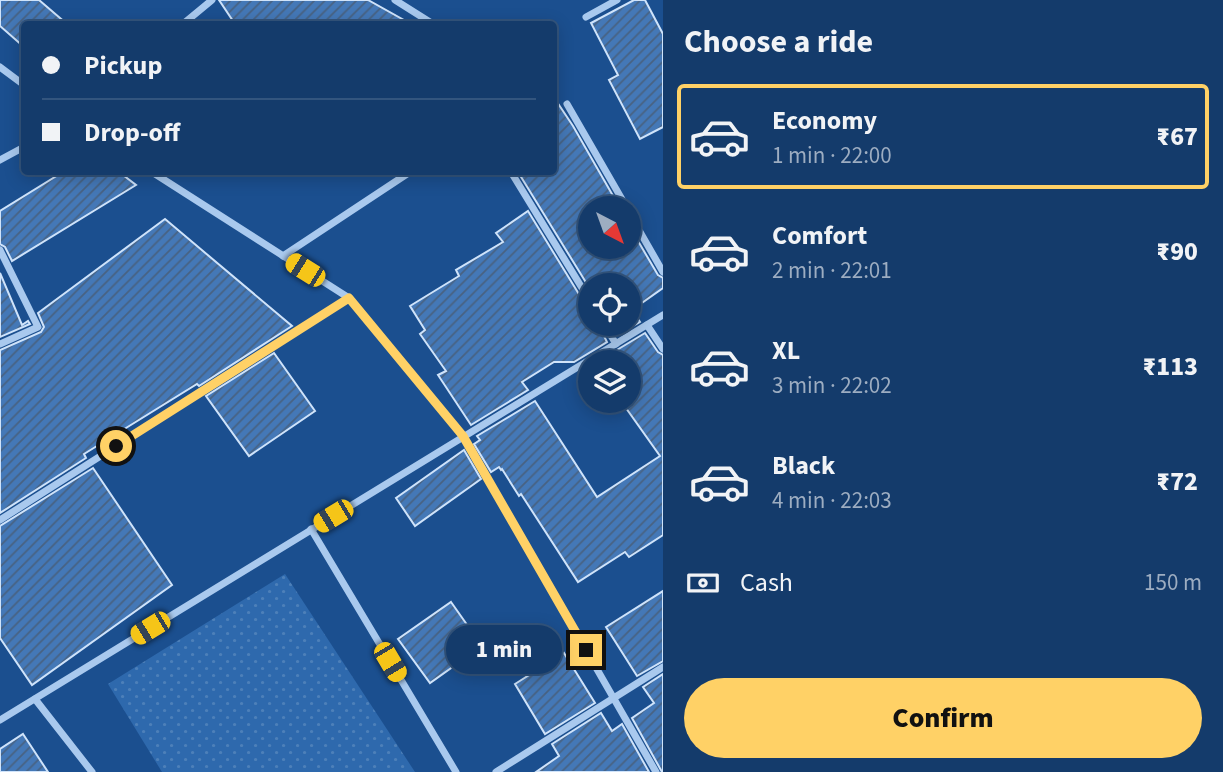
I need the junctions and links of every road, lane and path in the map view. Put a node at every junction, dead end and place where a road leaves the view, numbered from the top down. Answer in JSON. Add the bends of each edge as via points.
{"nodes":[{"id":1,"x":212,"y":0,"type":"edge"},
{"id":2,"x":395,"y":0,"type":"edge"},
{"id":3,"x":617,"y":0,"type":"edge"},
{"id":4,"x":586,"y":17,"type":"dead end"},
{"id":5,"x":187,"y":21,"type":"edge"},
{"id":6,"x":428,"y":21,"type":"edge"},
{"id":7,"x":0,"y":67,"type":"edge"},
{"id":8,"x":21,"y":83,"type":"edge"},
{"id":9,"x":567,"y":104,"type":"dead end"},
{"id":10,"x":21,"y":149,"type":"edge"},
{"id":11,"x":0,"y":160,"type":"edge"},
{"id":12,"x":157,"y":175,"type":"edge"},
{"id":13,"x":405,"y":175,"type":"edge"},
{"id":14,"x":513,"y":175,"type":"edge"},
{"id":15,"x":619,"y":196,"type":"edge"},
{"id":16,"x":641,"y":234,"type":"edge"},
{"id":17,"x":0,"y":250,"type":"edge"},
{"id":18,"x":283,"y":256,"type":"junction"},
{"id":19,"x":663,"y":272,"type":"edge"},
{"id":20,"x":578,"y":281,"type":"edge"},
{"id":21,"x":349,"y":298,"type":"junction"},
{"id":22,"x":663,"y":315,"type":"edge"},
{"id":23,"x":647,"y":325,"type":"junction"},
{"id":24,"x":611,"y":336,"type":"edge"},
{"id":25,"x":0,"y":344,"type":"edge"},
{"id":26,"x":616,"y":344,"type":"junction"},
{"id":27,"x":663,"y":349,"type":"edge"},
{"id":28,"x":463,"y":436,"type":"junction"},
{"id":29,"x":0,"y":520,"type":"edge"},
{"id":30,"x":311,"y":529,"type":"junction"},
{"id":31,"x":663,"y":667,"type":"edge"},
{"id":32,"x":613,"y":698,"type":"junction"},
{"id":33,"x":35,"y":699,"type":"junction"},
{"id":34,"x":0,"y":720,"type":"edge"},
{"id":35,"x":92,"y":772,"type":"edge"},
{"id":36,"x":456,"y":772,"type":"edge"},
{"id":37,"x":496,"y":772,"type":"edge"},
{"id":38,"x":656,"y":772,"type":"edge"}],
"edges":[{"from":1,"to":5,"type":"street"},
{"from":2,"to":6,"type":"street"},
{"from":3,"to":4,"type":"street"},
{"from":7,"to":8,"type":"street"},
{"from":9,"to":15,"type":"street"},
{"from":10,"to":11,"type":"street"},
{"from":12,"to":18,"type":"street"},
{"from":13,"to":18,"type":"street"},
{"from":14,"to":20,"type":"street"},
{"from":16,"to":19,"type":"street"},
{"from":17,"to":25,"type":"street","via":[[38,327]]},
{"from":18,"to":21,"type":"street"},
{"from":21,"to":28,"type":"street"},
{"from":21,"to":29,"type":"street"},
{"from":22,"to":23,"type":"street"},
{"from":23,"to":26,"type":"street"},
{"from":23,"to":27,"type":"street"},
{"from":24,"to":26,"type":"street"},
{"from":26,"to":28,"type":"street"},
{"from":28,"to":30,"type":"street"},
{"from":28,"to":32,"type":"street"},
{"from":30,"to":33,"type":"street"},
{"from":30,"to":36,"type":"street"},
{"from":31,"to":32,"type":"street"},
{"from":32,"to":37,"type":"street"},
{"from":32,"to":38,"type":"street"},
{"from":33,"to":34,"type":"street"},
{"from":33,"to":35,"type":"street"}]}
